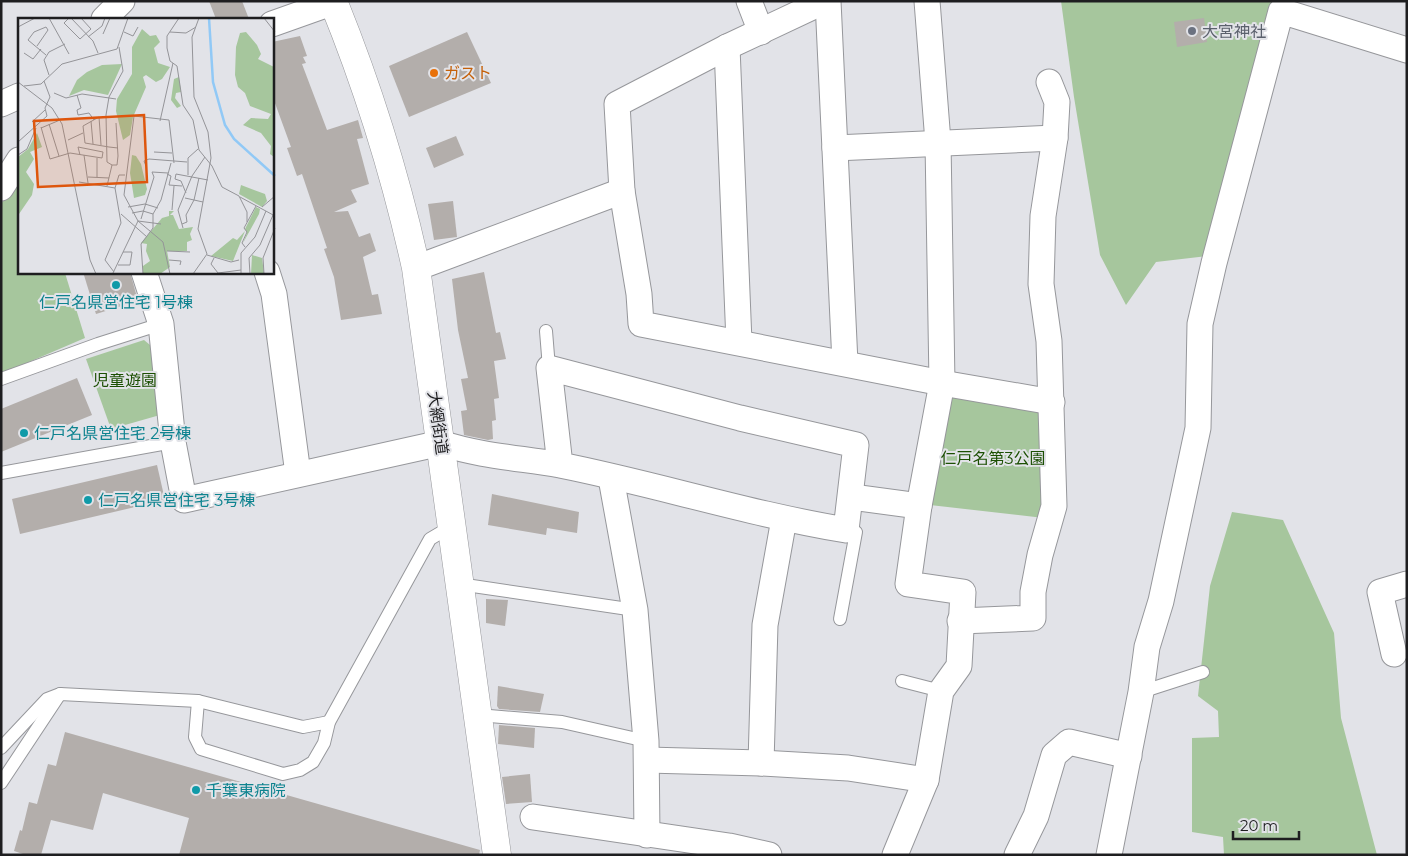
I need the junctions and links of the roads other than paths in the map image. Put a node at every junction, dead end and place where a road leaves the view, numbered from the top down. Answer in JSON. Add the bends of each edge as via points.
{"nodes":[{"id":1,"x":122,"y":1,"type":"edge"},
{"id":2,"x":749,"y":1,"type":"edge"},
{"id":3,"x":826,"y":1,"type":"edge"},
{"id":4,"x":928,"y":1,"type":"edge"},
{"id":5,"x":333,"y":2,"type":"edge"},
{"id":6,"x":105,"y":18,"type":"edge"},
{"id":7,"x":274,"y":23,"type":"edge"},
{"id":8,"x":761,"y":32,"type":"junction"},
{"id":9,"x":727,"y":47,"type":"junction"},
{"id":10,"x":1407,"y":50,"type":"edge"},
{"id":11,"x":1048,"y":82,"type":"dead end"},
{"id":12,"x":18,"y":96,"type":"edge"},
{"id":13,"x":1,"y":104,"type":"edge"},
{"id":14,"x":1055,"y":138,"type":"junction"},
{"id":15,"x":938,"y":142,"type":"junction"},
{"id":16,"x":835,"y":148,"type":"junction"},
{"id":17,"x":18,"y":162,"type":"edge"},
{"id":18,"x":1,"y":188,"type":"edge"},
{"id":19,"x":622,"y":192,"type":"junction"},
{"id":20,"x":416,"y":268,"type":"junction"},
{"id":21,"x":145,"y":274,"type":"edge"},
{"id":22,"x":268,"y":274,"type":"edge"},
{"id":23,"x":160,"y":324,"type":"junction"},
{"id":24,"x":546,"y":332,"type":"dead end"},
{"id":25,"x":739,"y":342,"type":"junction"},
{"id":26,"x":845,"y":363,"type":"junction"},
{"id":27,"x":549,"y":368,"type":"junction"},
{"id":28,"x":1,"y":379,"type":"edge"},
{"id":29,"x":942,"y":383,"type":"junction"},
{"id":30,"x":1052,"y":402,"type":"junction"},
{"id":31,"x":173,"y":442,"type":"junction"},
{"id":32,"x":441,"y":443,"type":"junction"},
{"id":33,"x":560,"y":465,"type":"junction"},
{"id":34,"x":1,"y":473,"type":"edge"},
{"id":35,"x":298,"y":474,"type":"junction"},
{"id":36,"x":611,"y":478,"type":"junction"},
{"id":37,"x":852,"y":497,"type":"junction"},
{"id":38,"x":919,"y":506,"type":"junction"},
{"id":39,"x":784,"y":519,"type":"junction"},
{"id":40,"x":452,"y":526,"type":"junction"},
{"id":41,"x":846,"y":530,"type":"junction"},
{"id":42,"x":459,"y":584,"type":"junction"},
{"id":43,"x":1407,"y":584,"type":"edge"},
{"id":44,"x":635,"y":610,"type":"junction"},
{"id":45,"x":840,"y":619,"type":"dead end"},
{"id":46,"x":960,"y":621,"type":"junction"},
{"id":47,"x":1394,"y":654,"type":"dead end"},
{"id":48,"x":1203,"y":672,"type":"dead end"},
{"id":49,"x":902,"y":681,"type":"dead end"},
{"id":50,"x":941,"y":691,"type":"junction"},
{"id":51,"x":1141,"y":692,"type":"junction"},
{"id":52,"x":60,"y":694,"type":"junction"},
{"id":53,"x":198,"y":701,"type":"junction"},
{"id":54,"x":478,"y":715,"type":"junction"},
{"id":55,"x":329,"y":722,"type":"junction"},
{"id":56,"x":1,"y":748,"type":"edge"},
{"id":57,"x":646,"y":750,"type":"junction"},
{"id":58,"x":1129,"y":756,"type":"junction"},
{"id":59,"x":761,"y":763,"type":"junction"},
{"id":60,"x":926,"y":780,"type":"junction"},
{"id":61,"x":1,"y":783,"type":"edge"},
{"id":62,"x":533,"y":817,"type":"dead end"},
{"id":63,"x":647,"y":835,"type":"junction"},
{"id":64,"x":497,"y":855,"type":"edge"},
{"id":65,"x":769,"y":855,"type":"edge"},
{"id":66,"x":895,"y":855,"type":"edge"},
{"id":67,"x":1017,"y":855,"type":"edge"},
{"id":68,"x":1109,"y":855,"type":"edge"}],
"edges":[{"from":1,"to":6,"type":"street"},
{"from":2,"to":8,"type":"street"},
{"from":3,"to":8,"type":"street"},
{"from":3,"to":16,"type":"street"},
{"from":4,"to":15,"type":"street"},
{"from":5,"to":7,"type":"street"},
{"from":5,"to":20,"type":"main road","name":"大網街道","via":[[363,79]]},
{"from":8,"to":9,"type":"street"},
{"from":9,"to":19,"type":"street","via":[[617,104]]},
{"from":9,"to":25,"type":"street"},
{"from":10,"to":51,"type":"street","via":[[1281,11],[1200,324],[1198,428],[1161,601],[1147,647]]},
{"from":11,"to":14,"type":"street","via":[[1057,102]]},
{"from":12,"to":13,"type":"street"},
{"from":14,"to":15,"type":"street"},
{"from":14,"to":30,"type":"street","via":[[1043,216],[1041,284],[1049,341]]},
{"from":15,"to":16,"type":"street"},
{"from":15,"to":29,"type":"street"},
{"from":16,"to":26,"type":"street"},
{"from":17,"to":18,"type":"street"},
{"from":19,"to":20,"type":"street"},
{"from":19,"to":25,"type":"street","via":[[641,324]]},
{"from":20,"to":32,"type":"main road","name":"大網街道"},
{"from":21,"to":23,"type":"street"},
{"from":22,"to":35,"type":"street","via":[[274,294]]},
{"from":23,"to":28,"type":"lane"},
{"from":23,"to":31,"type":"street"},
{"from":24,"to":27,"type":"lane"},
{"from":25,"to":26,"type":"street"},
{"from":26,"to":29,"type":"street"},
{"from":27,"to":33,"type":"street"},
{"from":27,"to":37,"type":"street","via":[[856,445]]},
{"from":29,"to":30,"type":"street"},
{"from":29,"to":38,"type":"street"},
{"from":30,"to":46,"type":"street","via":[[1054,506],[1033,592],[1033,618]]},
{"from":31,"to":34,"type":"lane"},
{"from":31,"to":35,"type":"street","via":[[184,500]]},
{"from":32,"to":33,"type":"street","via":[[463,450]]},
{"from":32,"to":35,"type":"street"},
{"from":32,"to":40,"type":"main road","name":"大網街道"},
{"from":33,"to":36,"type":"street"},
{"from":36,"to":39,"type":"street"},
{"from":36,"to":44,"type":"street"},
{"from":37,"to":38,"type":"street"},
{"from":37,"to":41,"type":"street"},
{"from":38,"to":46,"type":"street","via":[[908,584],[963,592]]},
{"from":39,"to":41,"type":"street"},
{"from":39,"to":59,"type":"street","via":[[765,625]]},
{"from":40,"to":42,"type":"main road","name":"大網街道"},
{"from":40,"to":55,"type":"lane","via":[[430,539]]},
{"from":41,"to":45,"type":"lane","via":[[856,532]]},
{"from":42,"to":44,"type":"lane"},
{"from":42,"to":54,"type":"main road","name":"大網街道"},
{"from":43,"to":47,"type":"street","via":[[1380,592]]},
{"from":44,"to":57,"type":"street"},
{"from":46,"to":50,"type":"street","via":[[959,666]]},
{"from":48,"to":51,"type":"lane"},
{"from":49,"to":50,"type":"lane"},
{"from":50,"to":60,"type":"street"},
{"from":51,"to":58,"type":"street"},
{"from":52,"to":53,"type":"lane"},
{"from":52,"to":56,"type":"lane","via":[[47,699]]},
{"from":52,"to":61,"type":"lane"},
{"from":53,"to":55,"type":"lane","via":[[303,726]]},
{"from":53,"to":55,"type":"lane","via":[[195,737],[202,749],[283,774],[300,770],[313,762],[324,743]]},
{"from":54,"to":57,"type":"lane","via":[[562,722]]},
{"from":54,"to":64,"type":"main road","name":"大網街道"},
{"from":57,"to":59,"type":"street"},
{"from":57,"to":63,"type":"street"},
{"from":58,"to":67,"type":"street","via":[[1069,742],[1054,755],[1036,816]]},
{"from":58,"to":68,"type":"street"},
{"from":59,"to":60,"type":"street","via":[[848,768]]},
{"from":60,"to":66,"type":"street"},
{"from":62,"to":63,"type":"street"},
{"from":63,"to":65,"type":"street"}]}
